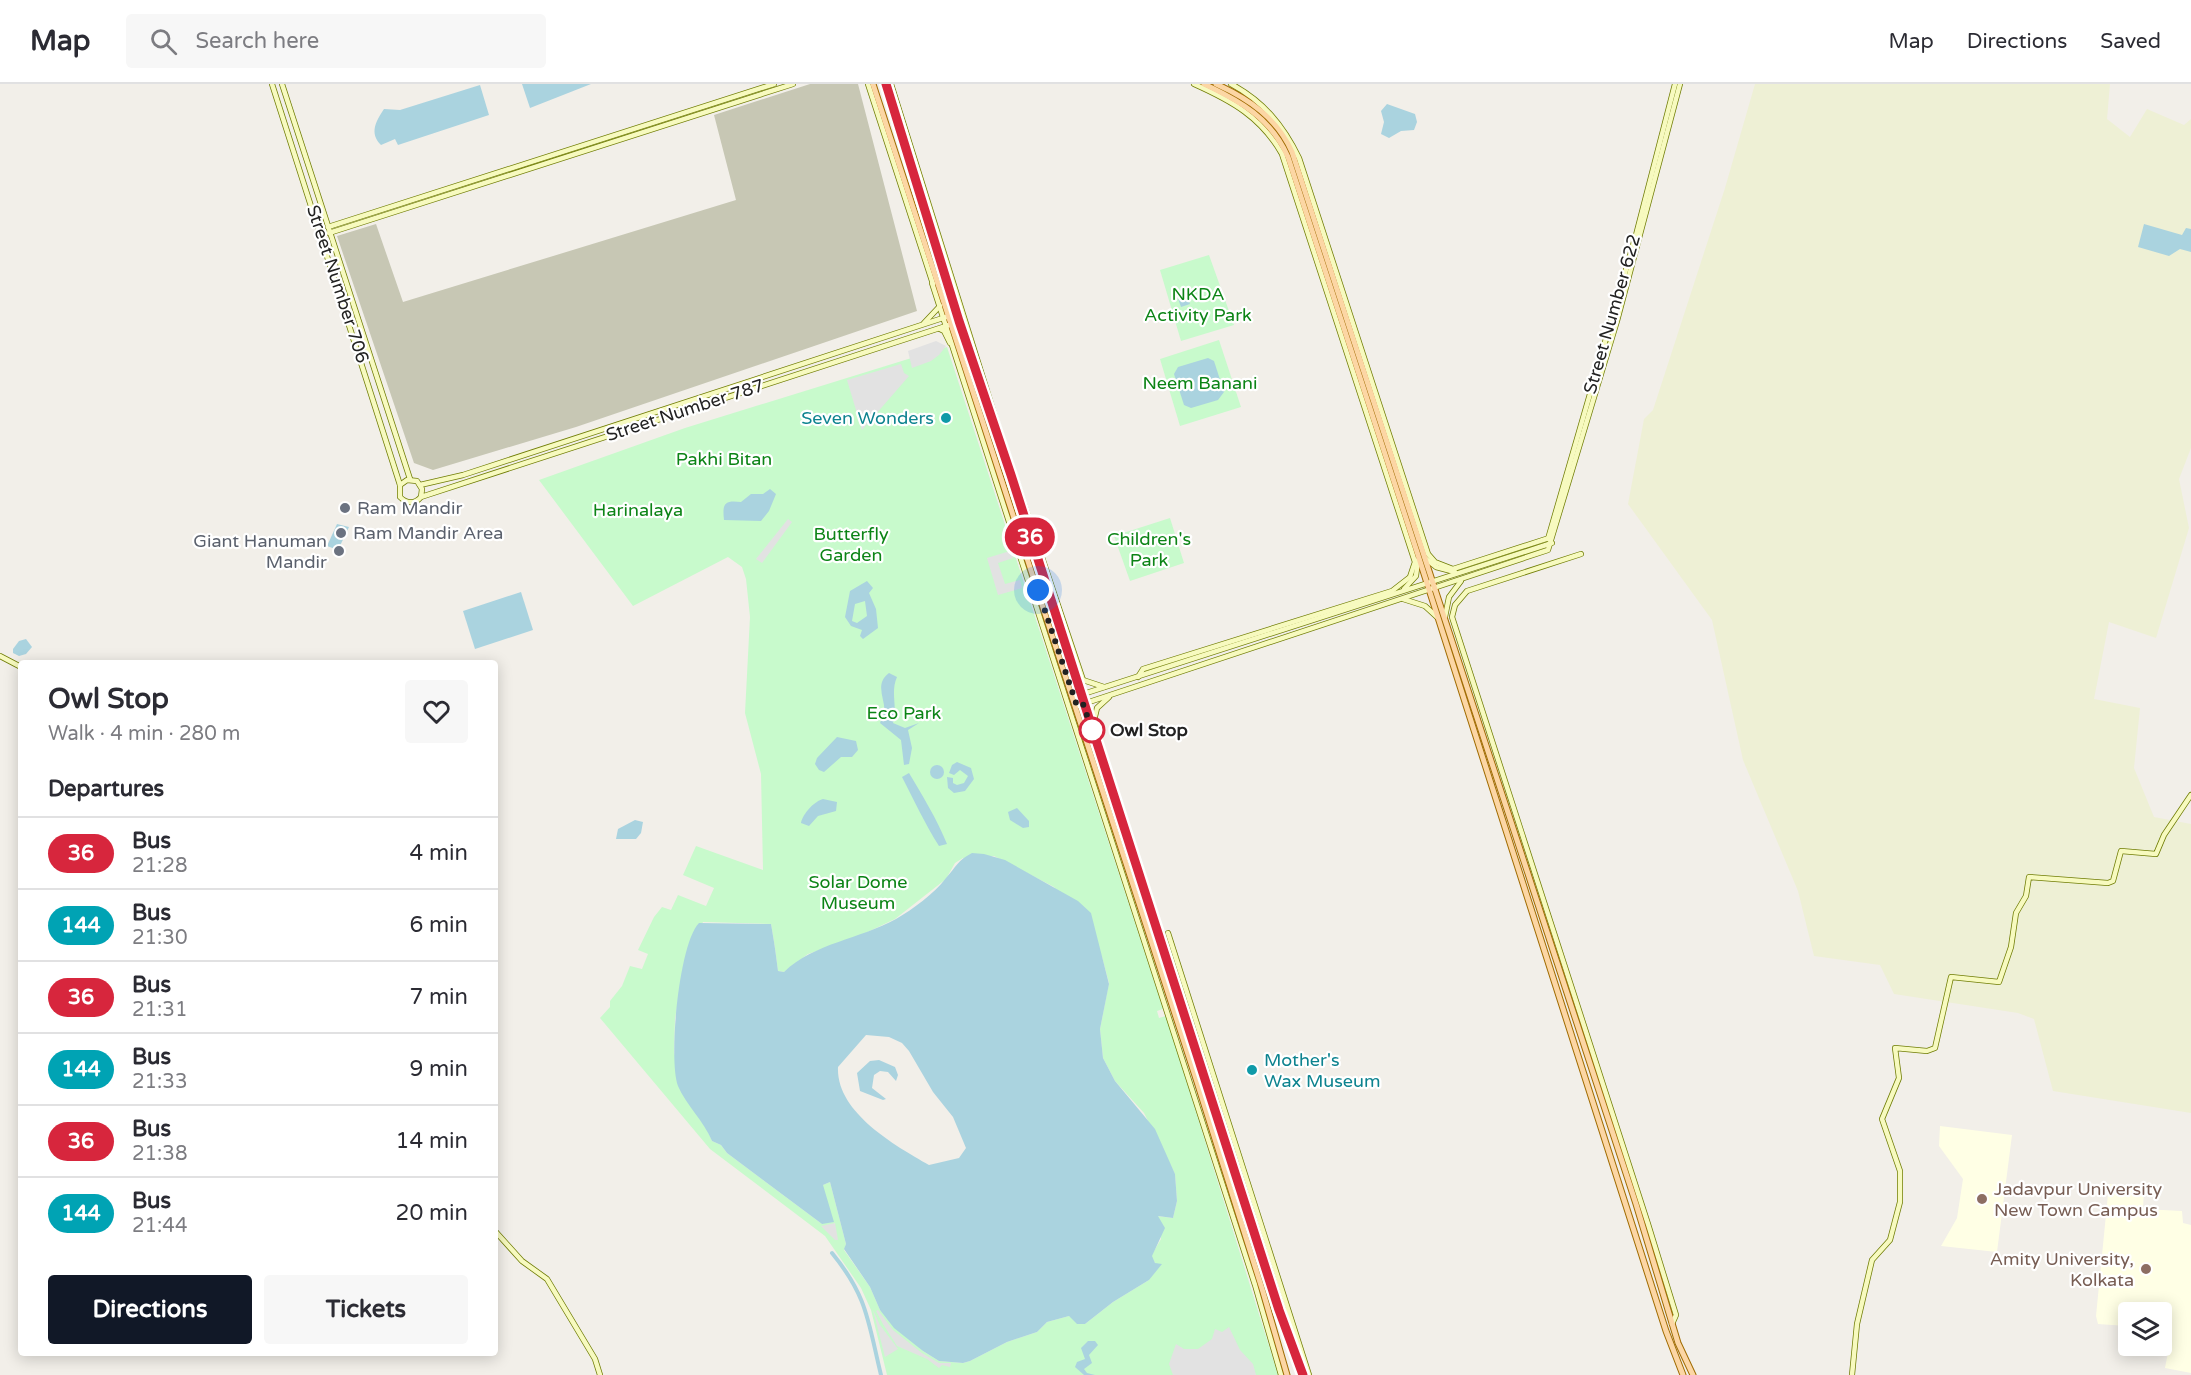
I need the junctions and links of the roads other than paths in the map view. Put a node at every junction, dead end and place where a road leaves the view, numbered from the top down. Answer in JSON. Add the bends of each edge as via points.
{"nodes":[{"id":1,"x":273,"y":84,"type":"edge"},
{"id":2,"x":282,"y":84,"type":"edge"},
{"id":3,"x":774,"y":84,"type":"edge"},
{"id":4,"x":794,"y":84,"type":"edge"},
{"id":5,"x":868,"y":84,"type":"edge"},
{"id":6,"x":873,"y":84,"type":"edge"},
{"id":7,"x":889,"y":84,"type":"edge"},
{"id":8,"x":1194,"y":84,"type":"edge"},
{"id":9,"x":1203,"y":84,"type":"edge"},
{"id":10,"x":1231,"y":84,"type":"edge"},
{"id":11,"x":1676,"y":84,"type":"edge"},
{"id":12,"x":1680,"y":84,"type":"edge"},
{"id":13,"x":1221,"y":85,"type":"edge"},
{"id":14,"x":710,"y":108,"type":"junction"},
{"id":15,"x":328,"y":230,"type":"junction"},
{"id":16,"x":927,"y":259,"type":"junction"},
{"id":17,"x":935,"y":284,"type":"junction"},
{"id":18,"x":940,"y":306,"type":"junction"},
{"id":19,"x":946,"y":317,"type":"junction"},
{"id":20,"x":922,"y":325,"type":"junction"},
{"id":21,"x":949,"y":325,"type":"junction"},
{"id":22,"x":939,"y":328,"type":"junction"},
{"id":23,"x":889,"y":336,"type":"junction"},
{"id":24,"x":892,"y":342,"type":"junction"},
{"id":25,"x":954,"y":348,"type":"junction"},
{"id":26,"x":410,"y":479,"type":"junction"},
{"id":27,"x":400,"y":484,"type":"junction"},
{"id":28,"x":420,"y":485,"type":"junction"},
{"id":29,"x":421,"y":497,"type":"junction"},
{"id":30,"x":1549,"y":542,"type":"junction"},
{"id":31,"x":1581,"y":554,"type":"dead end"},
{"id":32,"x":1418,"y":555,"type":"junction"},
{"id":33,"x":1425,"y":558,"type":"junction"},
{"id":34,"x":1500,"y":568,"type":"junction"},
{"id":35,"x":1461,"y":572,"type":"junction"},
{"id":36,"x":1463,"y":579,"type":"junction"},
{"id":37,"x":1502,"y":579,"type":"junction"},
{"id":38,"x":1430,"y":582,"type":"junction"},
{"id":39,"x":1433,"y":590,"type":"junction"},
{"id":40,"x":1400,"y":592,"type":"junction"},
{"id":41,"x":1403,"y":599,"type":"junction"},
{"id":42,"x":1442,"y":618,"type":"junction"},
{"id":43,"x":1063,"y":629,"type":"junction"},
{"id":44,"x":0,"y":656,"type":"edge"},
{"id":45,"x":18,"y":665,"type":"edge"},
{"id":46,"x":1072,"y":667,"type":"junction"},
{"id":47,"x":1136,"y":677,"type":"junction"},
{"id":48,"x":1083,"y":680,"type":"junction"},
{"id":49,"x":1136,"y":685,"type":"junction"},
{"id":50,"x":1105,"y":687,"type":"junction"},
{"id":51,"x":1113,"y":693,"type":"junction"},
{"id":52,"x":1081,"y":695,"type":"junction"},
{"id":53,"x":1074,"y":697,"type":"junction"},
{"id":54,"x":1083,"y":704,"type":"junction"},
{"id":55,"x":1077,"y":706,"type":"junction"},
{"id":56,"x":1093,"y":731,"type":"junction"},
{"id":57,"x":2191,"y":795,"type":"edge"},
{"id":58,"x":1168,"y":933,"type":"dead end"},
{"id":59,"x":498,"y":1234,"type":"edge"},
{"id":60,"x":1672,"y":1324,"type":"junction"},
{"id":61,"x":600,"y":1375,"type":"edge"},
{"id":62,"x":1281,"y":1375,"type":"edge"},
{"id":63,"x":1287,"y":1375,"type":"edge"},
{"id":64,"x":1303,"y":1375,"type":"edge"},
{"id":65,"x":1309,"y":1375,"type":"edge"},
{"id":66,"x":1683,"y":1375,"type":"edge"},
{"id":67,"x":1693,"y":1375,"type":"edge"},
{"id":68,"x":1852,"y":1375,"type":"edge"}],
"edges":[{"from":1,"to":27,"type":"street","name":"Street Number 706"},
{"from":2,"to":15,"type":"street","name":"Street Number 706"},
{"from":3,"to":14,"type":"street"},
{"from":4,"to":14,"type":"street"},
{"from":5,"to":16,"type":"street"},
{"from":6,"to":16,"type":"main road"},
{"from":7,"to":43,"type":"street"},
{"from":7,"to":43,"type":"main road","via":[[959,321]]},
{"from":8,"to":47,"type":"street","via":[[1241,107],[1267,131],[1282,154],[1415,562],[1410,577],[1392,591],[1143,669]]},
{"from":9,"to":32,"type":"main road","via":[[1251,109],[1286,151]]},
{"from":10,"to":30,"type":"street","via":[[1269,111],[1299,158],[1428,554],[1435,562],[1453,569]]},
{"from":11,"to":30,"type":"street","name":"Street Number 622"},
{"from":12,"to":30,"type":"street","name":"Street Number 622","via":[[1631,269]]},
{"from":13,"to":33,"type":"main road","via":[[1264,113],[1292,152]]},
{"from":14,"to":15,"type":"street"},
{"from":15,"to":26,"type":"street","name":"Street Number 706"},
{"from":16,"to":17,"type":"main road"},
{"from":17,"to":18,"type":"street"},
{"from":17,"to":19,"type":"main road"},
{"from":18,"to":19,"type":"street"},
{"from":18,"to":20,"type":"street"},
{"from":19,"to":20,"type":"street","name":"Street Number 787"},
{"from":19,"to":21,"type":"main road"},
{"from":20,"to":23,"type":"street","name":"Street Number 787"},
{"from":21,"to":22,"type":"street","name":"Street Number 787"},
{"from":21,"to":25,"type":"street"},
{"from":21,"to":53,"type":"main road"},
{"from":22,"to":24,"type":"street","name":"Street Number 787"},
{"from":22,"to":25,"type":"street"},
{"from":23,"to":24,"type":"street"},
{"from":23,"to":28,"type":"street","name":"Street Number 787"},
{"from":24,"to":29,"type":"street","name":"Street Number 787"},
{"from":25,"to":62,"type":"street"},
{"from":26,"to":27,"type":"street"},
{"from":26,"to":28,"type":"street"},
{"from":27,"to":29,"type":"street","via":[[399,495],[404,501],[415,502]]},
{"from":28,"to":29,"type":"street"},
{"from":30,"to":34,"type":"street","via":[[1546,553]]},
{"from":30,"to":35,"type":"street"},
{"from":31,"to":37,"type":"street"},
{"from":32,"to":38,"type":"main road"},
{"from":32,"to":40,"type":"street","via":[[1416,576]]},
{"from":33,"to":35,"type":"street","via":[[1444,570]]},
{"from":33,"to":38,"type":"main road"},
{"from":34,"to":36,"type":"street"},
{"from":34,"to":37,"type":"street"},
{"from":35,"to":38,"type":"street"},
{"from":36,"to":39,"type":"street"},
{"from":36,"to":42,"type":"street","via":[[1449,597]]},
{"from":37,"to":60,"type":"street","via":[[1463,593],[1452,618],[1648,1224],[1676,1315]]},
{"from":38,"to":39,"type":"main road"},
{"from":38,"to":40,"type":"street"},
{"from":39,"to":41,"type":"street"},
{"from":39,"to":42,"type":"main road"},
{"from":40,"to":47,"type":"street"},
{"from":41,"to":42,"type":"street","via":[[1425,606]]},
{"from":41,"to":49,"type":"street"},
{"from":42,"to":60,"type":"main road","via":[[1636,1203]]},
{"from":42,"to":66,"type":"main road"},
{"from":43,"to":46,"type":"main road"},
{"from":43,"to":48,"type":"street"},
{"from":44,"to":45,"type":"street"},
{"from":46,"to":48,"type":"street"},
{"from":46,"to":52,"type":"main road"},
{"from":47,"to":49,"type":"street"},
{"from":47,"to":50,"type":"street"},
{"from":48,"to":50,"type":"street"},
{"from":49,"to":51,"type":"street"},
{"from":50,"to":52,"type":"street"},
{"from":51,"to":54,"type":"street"},
{"from":51,"to":56,"type":"street","via":[[1097,708]]},
{"from":52,"to":53,"type":"street"},
{"from":52,"to":54,"type":"main road"},
{"from":53,"to":55,"type":"main road"},
{"from":54,"to":55,"type":"street"},
{"from":54,"to":56,"type":"main road"},
{"from":55,"to":63,"type":"main road"},
{"from":56,"to":64,"type":"main road"},
{"from":57,"to":68,"type":"street","via":[[2156,854],[2121,851],[2113,881],[2029,877],[1999,982],[1951,977],[1935,1048],[1895,1048],[1899,1078],[1882,1119],[1900,1171],[1899,1202],[1890,1240],[1872,1260],[1857,1324]]},
{"from":58,"to":65,"type":"street"},
{"from":59,"to":61,"type":"street","via":[[522,1261],[546,1279],[595,1359]]},
{"from":60,"to":67,"type":"main road"}]}
